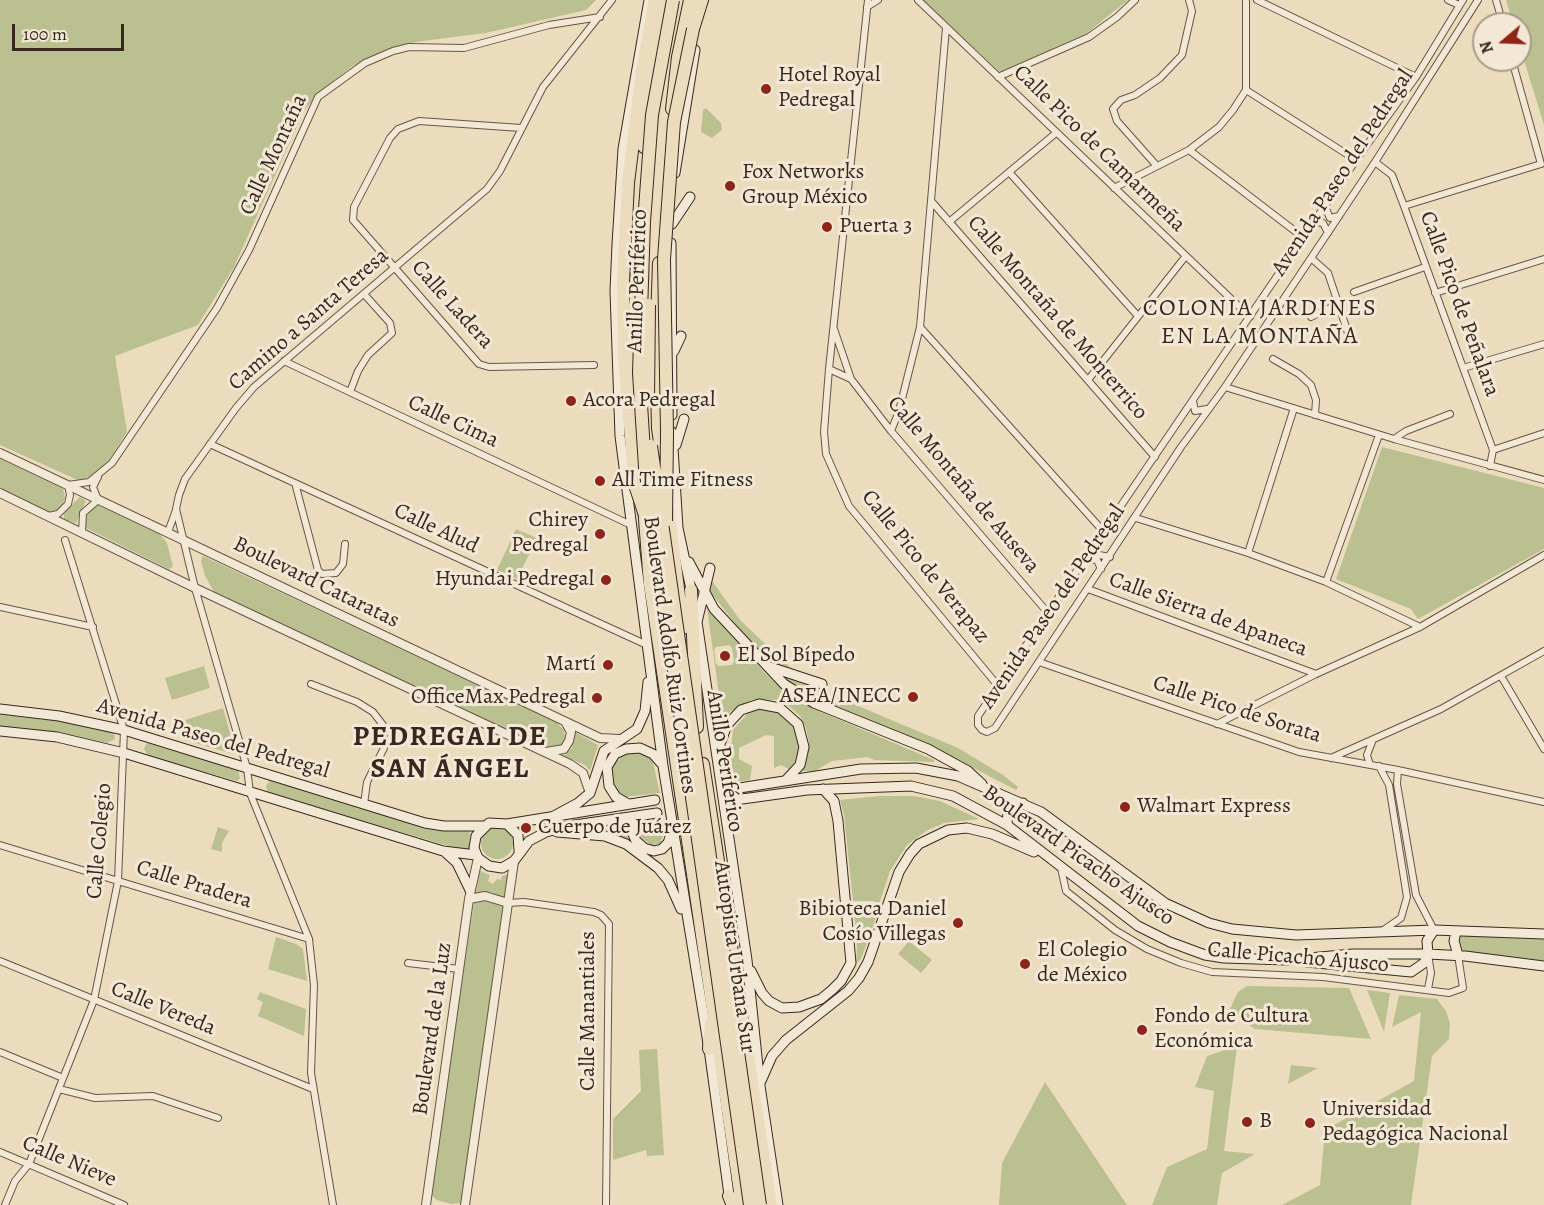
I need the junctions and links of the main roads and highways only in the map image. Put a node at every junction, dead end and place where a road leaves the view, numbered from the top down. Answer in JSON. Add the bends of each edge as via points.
{"nodes":[{"id":1,"x":649,"y":0,"type":"edge"},
{"id":2,"x":655,"y":0,"type":"edge"},
{"id":3,"x":666,"y":0,"type":"edge"},
{"id":4,"x":673,"y":0,"type":"edge"},
{"id":5,"x":680,"y":0,"type":"edge"},
{"id":6,"x":690,"y":0,"type":"edge"},
{"id":7,"x":703,"y":0,"type":"edge"},
{"id":8,"x":678,"y":57,"type":"junction"},
{"id":9,"x":675,"y":174,"type":"junction"},
{"id":10,"x":690,"y":197,"type":"dead end"},
{"id":11,"x":672,"y":224,"type":"junction"},
{"id":12,"x":681,"y":336,"type":"dead end"},
{"id":13,"x":673,"y":353,"type":"junction"},
{"id":14,"x":684,"y":419,"type":"dead end"},
{"id":15,"x":673,"y":453,"type":"junction"},
{"id":16,"x":678,"y":528,"type":"junction"},
{"id":17,"x":654,"y":543,"type":"junction"},
{"id":18,"x":665,"y":552,"type":"junction"},
{"id":19,"x":710,"y":568,"type":"dead end"},
{"id":20,"x":691,"y":590,"type":"junction"},
{"id":21,"x":704,"y":593,"type":"junction"},
{"id":22,"x":697,"y":622,"type":"junction"},
{"id":23,"x":649,"y":664,"type":"junction"},
{"id":24,"x":763,"y":665,"type":"junction"},
{"id":25,"x":822,"y":684,"type":"dead end"},
{"id":26,"x":0,"y":709,"type":"edge"},
{"id":27,"x":697,"y":727,"type":"junction"},
{"id":28,"x":0,"y":731,"type":"edge"},
{"id":29,"x":717,"y":758,"type":"junction"},
{"id":30,"x":663,"y":766,"type":"junction"},
{"id":31,"x":784,"y":782,"type":"junction"},
{"id":32,"x":986,"y":788,"type":"junction"},
{"id":33,"x":733,"y":789,"type":"dead end"},
{"id":34,"x":823,"y":789,"type":"junction"},
{"id":35,"x":655,"y":800,"type":"dead end"},
{"id":36,"x":735,"y":800,"type":"dead end"},
{"id":37,"x":1023,"y":803,"type":"junction"},
{"id":38,"x":630,"y":805,"type":"junction"},
{"id":39,"x":657,"y":813,"type":"dead end"},
{"id":40,"x":644,"y":815,"type":"junction"},
{"id":41,"x":552,"y":817,"type":"junction"},
{"id":42,"x":672,"y":819,"type":"junction"},
{"id":43,"x":507,"y":824,"type":"junction"},
{"id":44,"x":1007,"y":825,"type":"junction"},
{"id":45,"x":483,"y":826,"type":"junction"},
{"id":46,"x":546,"y":832,"type":"junction"},
{"id":47,"x":444,"y":851,"type":"junction"},
{"id":48,"x":519,"y":851,"type":"junction"},
{"id":49,"x":477,"y":857,"type":"junction"},
{"id":50,"x":1058,"y":866,"type":"junction"},
{"id":51,"x":470,"y":895,"type":"road end"},
{"id":52,"x":688,"y":926,"type":"junction"},
{"id":53,"x":1434,"y":930,"type":"junction"},
{"id":54,"x":1456,"y":931,"type":"junction"},
{"id":55,"x":1544,"y":934,"type":"edge"},
{"id":56,"x":1428,"y":954,"type":"junction"},
{"id":57,"x":1458,"y":955,"type":"junction"},
{"id":58,"x":747,"y":960,"type":"junction"},
{"id":59,"x":1287,"y":960,"type":"junction"},
{"id":60,"x":1544,"y":966,"type":"edge"},
{"id":61,"x":713,"y":997,"type":"junction"},
{"id":62,"x":739,"y":997,"type":"junction"},
{"id":63,"x":709,"y":1049,"type":"junction"},
{"id":64,"x":756,"y":1053,"type":"junction"},
{"id":65,"x":760,"y":1086,"type":"junction"},
{"id":66,"x":731,"y":1202,"type":"edge"},
{"id":67,"x":742,"y":1205,"type":"edge"},
{"id":68,"x":750,"y":1205,"type":"edge"},
{"id":69,"x":760,"y":1205,"type":"edge"},
{"id":70,"x":771,"y":1205,"type":"edge"},
{"id":71,"x":777,"y":1205,"type":"edge"}],
"edges":[{"from":1,"to":23,"type":"main road","name":"Boulevard Adolfo Ruiz Cortines","via":[[623,149],[615,291],[620,436]]},
{"from":2,"to":17,"type":"highway","bridge":true,"via":[[628,183],[622,282],[635,485]]},
{"from":3,"to":61,"type":"highway","name":"Anillo Periférico","via":[[645,122],[633,379],[650,584]]},
{"from":4,"to":17,"type":"highway","name":"Autopista Urbana Sur","bridge":true,"via":[[652,115],[640,320],[639,373]]},
{"from":5,"to":18,"type":"highway","name":"Autopista Urbana Sur","bridge":true,"via":[[660,120],[650,243],[651,452]]},
{"from":6,"to":8,"type":"highway","name":"Anillo Periférico"},
{"from":7,"to":9,"type":"main road","name":"Boulevard Adolfo Ruiz Cortines"},
{"from":7,"to":18,"type":"highway","bridge":true,"via":[[693,29],[674,122],[664,260]]},
{"from":8,"to":9,"type":"highway"},
{"from":8,"to":27,"type":"highway","name":"Anillo Periférico","via":[[662,200],[656,348],[658,428]]},
{"from":9,"to":11,"type":"main road","name":"Boulevard Adolfo Ruiz Cortines"},
{"from":10,"to":11,"type":"main road"},
{"from":11,"to":13,"type":"main road","name":"Boulevard Adolfo Ruiz Cortines"},
{"from":12,"to":13,"type":"main road"},
{"from":13,"to":15,"type":"main road","name":"Boulevard Adolfo Ruiz Cortines"},
{"from":14,"to":15,"type":"main road"},
{"from":15,"to":16,"type":"main road","name":"Boulevard Adolfo Ruiz Cortines"},
{"from":16,"to":20,"type":"main road","name":"Boulevard Adolfo Ruiz Cortines"},
{"from":16,"to":21,"type":"main road"},
{"from":17,"to":68,"type":"highway","name":"Autopista Urbana Sur","bridge":true},
{"from":18,"to":69,"type":"highway","name":"Autopista Urbana Sur","bridge":true},
{"from":19,"to":21,"type":"main road"},
{"from":20,"to":22,"type":"main road","name":"Boulevard Adolfo Ruiz Cortines"},
{"from":20,"to":27,"type":"highway"},
{"from":21,"to":22,"type":"main road"},
{"from":21,"to":24,"type":"main road"},
{"from":22,"to":29,"type":"main road","name":"Boulevard Adolfo Ruiz Cortines"},
{"from":23,"to":30,"type":"main road","name":"Boulevard Adolfo Ruiz Cortines"},
{"from":23,"to":41,"type":"main road","via":[[641,722],[633,733],[602,754],[590,793]]},
{"from":24,"to":25,"type":"main road"},
{"from":24,"to":32,"type":"main road","via":[[814,703],[928,749],[968,771]]},
{"from":26,"to":45,"type":"main road","name":"Avenida Paseo del Pedregal","via":[[124,730],[435,825]]},
{"from":27,"to":62,"type":"highway","name":"Anillo Periférico"},
{"from":28,"to":47,"type":"main road","name":"Avenida Paseo del Pedregal","via":[[57,737],[124,753]]},
{"from":29,"to":31,"type":"main road","via":[[723,733],[736,713],[754,705],[776,706],[794,720],[804,740],[800,765]]},
{"from":29,"to":58,"type":"main road","name":"Boulevard Adolfo Ruiz Cortines"},
{"from":30,"to":38,"type":"main road","via":[[653,754],[640,748],[615,754],[608,767],[609,786],[620,801]]},
{"from":30,"to":42,"type":"main road","name":"Boulevard Adolfo Ruiz Cortines"},
{"from":31,"to":32,"type":"main road","name":"Boulevard Picacho Ajusco","via":[[861,769],[916,768],[958,776]]},
{"from":31,"to":33,"type":"main road","name":"Boulevard Picacho Ajusco"},
{"from":32,"to":37,"type":"main road","name":"Boulevard Picacho Ajusco"},
{"from":34,"to":36,"type":"main road","name":"Boulevard Picacho Ajusco"},
{"from":34,"to":44,"type":"main road","name":"Boulevard Picacho Ajusco","via":[[911,786],[953,796]]},
{"from":34,"to":58,"type":"main road","via":[[834,801],[838,821],[851,963],[848,971],[821,999],[782,1008],[762,993]]},
{"from":35,"to":38,"type":"main road"},
{"from":37,"to":44,"type":"main road","via":[[1008,811]]},
{"from":37,"to":53,"type":"main road","name":"Boulevard Picacho Ajusco","via":[[1071,832],[1166,903],[1209,923],[1296,935]]},
{"from":38,"to":41,"type":"main road"},
{"from":39,"to":40,"type":"main road"},
{"from":40,"to":42,"type":"main road","via":[[634,822],[633,837],[644,848],[654,851],[668,843]]},
{"from":40,"to":46,"type":"main road"},
{"from":41,"to":43,"type":"main road"},
{"from":42,"to":52,"type":"main road","name":"Boulevard Adolfo Ruiz Cortines"},
{"from":43,"to":45,"type":"main road","via":[[495,821]]},
{"from":43,"to":48,"type":"main road","via":[[519,835]]},
{"from":44,"to":50,"type":"main road","name":"Boulevard Picacho Ajusco"},
{"from":45,"to":49,"type":"main road","via":[[474,842]]},
{"from":46,"to":48,"type":"main road"},
{"from":46,"to":52,"type":"main road","via":[[605,836],[626,844],[668,880]]},
{"from":47,"to":49,"type":"main road","name":"Avenida Paseo del Pedregal"},
{"from":47,"to":51,"type":"main road","via":[[457,863]]},
{"from":48,"to":49,"type":"main road","via":[[514,861],[502,868]]},
{"from":50,"to":59,"type":"main road","name":"Boulevard Picacho Ajusco","via":[[1138,926],[1170,942],[1224,958]]},
{"from":50,"to":65,"type":"main road","via":[[1015,842],[967,828],[948,831],[919,844],[899,872],[859,978],[786,1040],[765,1068]]},
{"from":52,"to":63,"type":"main road","name":"Boulevard Adolfo Ruiz Cortines"},
{"from":53,"to":54,"type":"main road","name":"Boulevard Picacho Ajusco"},
{"from":53,"to":56,"type":"main road","via":[[1427,941]]},
{"from":54,"to":55,"type":"main road","name":"Boulevard Picacho Ajusco"},
{"from":54,"to":57,"type":"main road"},
{"from":56,"to":57,"type":"main road","name":"Boulevard Picacho Ajusco"},
{"from":56,"to":59,"type":"main road","name":"Boulevard Picacho Ajusco","via":[[1353,954]]},
{"from":56,"to":59,"type":"main road","via":[[1419,969],[1411,972]]},
{"from":57,"to":60,"type":"main road","name":"Boulevard Picacho Ajusco"},
{"from":58,"to":64,"type":"main road","name":"Boulevard Adolfo Ruiz Cortines"},
{"from":61,"to":63,"type":"highway"},
{"from":61,"to":67,"type":"highway","name":"Anillo Periférico"},
{"from":62,"to":64,"type":"highway"},
{"from":62,"to":70,"type":"highway","name":"Anillo Periférico"},
{"from":63,"to":66,"type":"main road","name":"Boulevard Adolfo Ruiz Cortines"},
{"from":64,"to":65,"type":"main road","name":"Boulevard Adolfo Ruiz Cortines"},
{"from":65,"to":71,"type":"main road","name":"Boulevard Adolfo Ruiz Cortines"}]}
